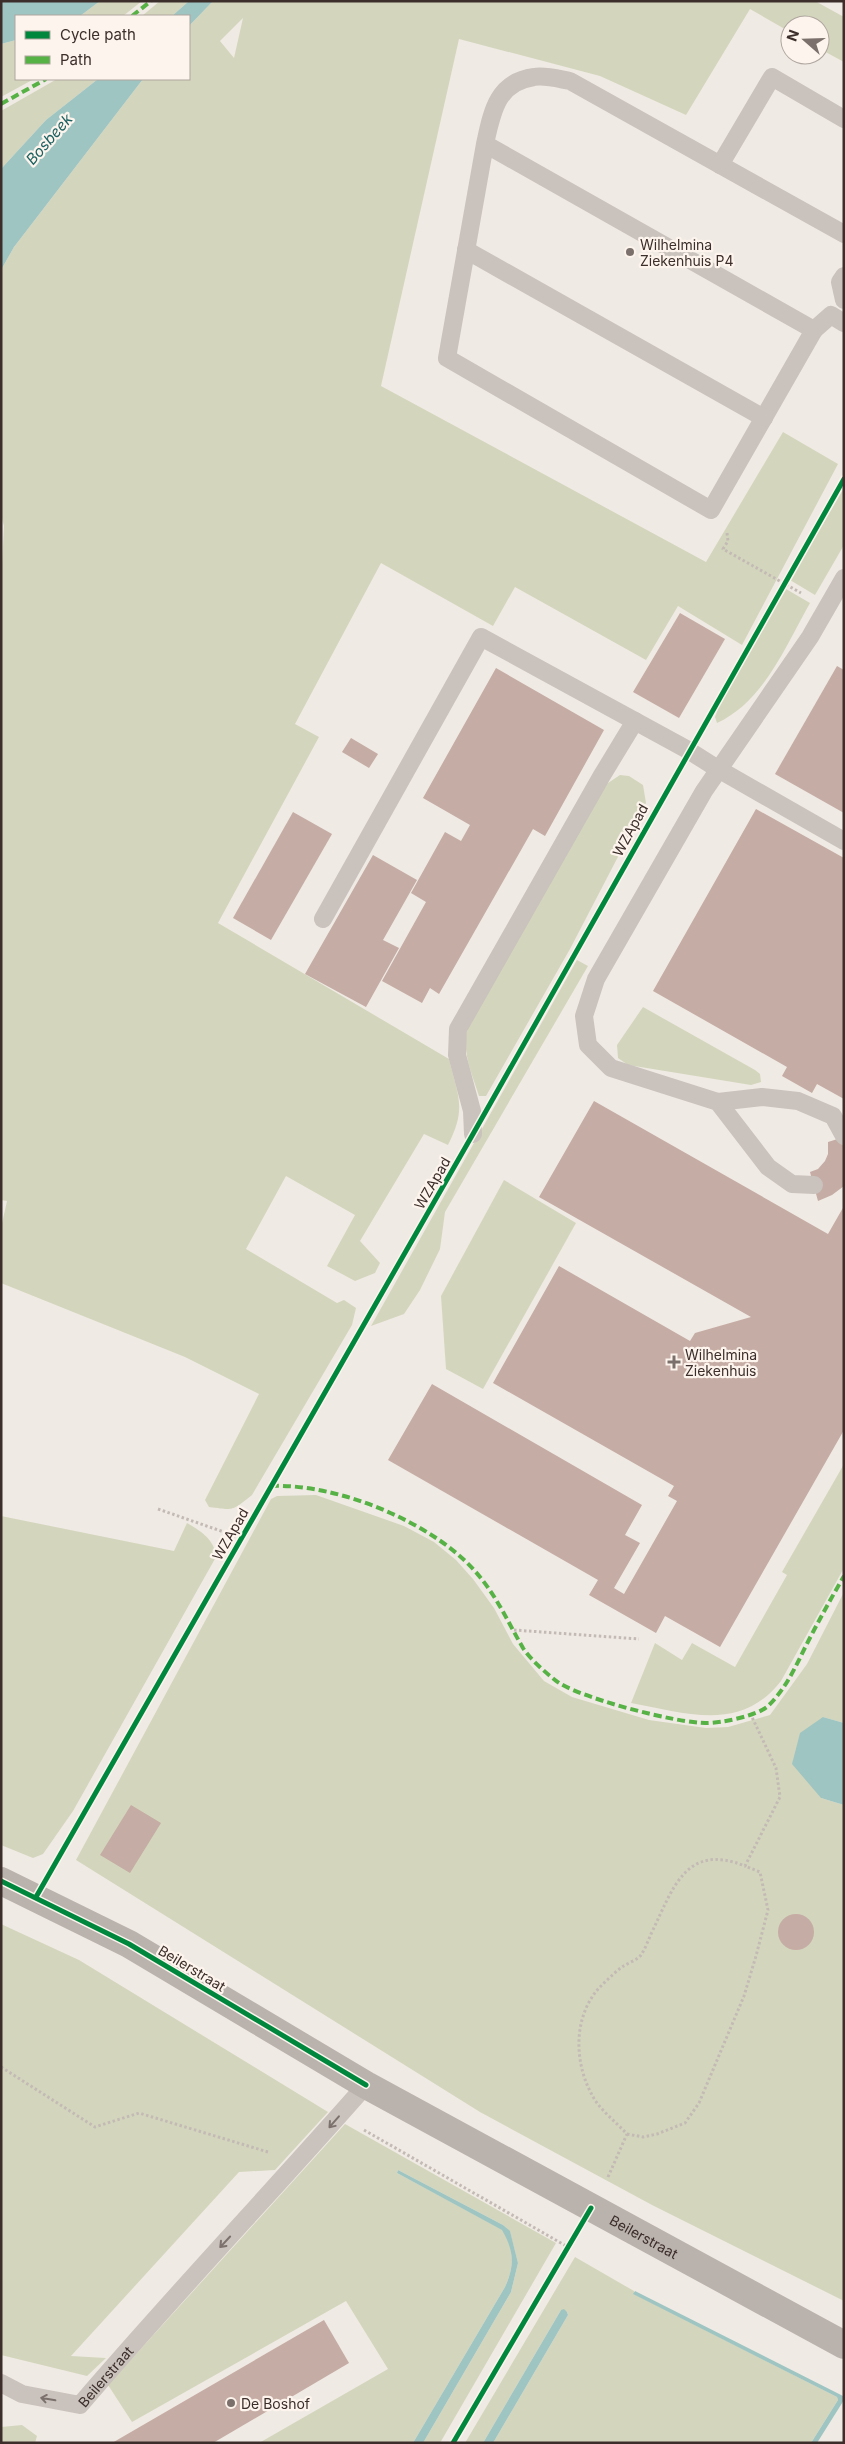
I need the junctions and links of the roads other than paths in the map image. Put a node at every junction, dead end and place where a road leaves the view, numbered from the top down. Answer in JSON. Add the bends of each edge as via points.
{"nodes":[{"id":1,"x":844,"y":119,"type":"edge"},
{"id":2,"x":486,"y":144,"type":"junction"},
{"id":3,"x":720,"y":166,"type":"junction"},
{"id":4,"x":844,"y":234,"type":"edge"},
{"id":5,"x":466,"y":250,"type":"junction"},
{"id":6,"x":844,"y":276,"type":"edge"},
{"id":7,"x":844,"y":300,"type":"edge"},
{"id":8,"x":844,"y":323,"type":"edge"},
{"id":9,"x":814,"y":330,"type":"junction"},
{"id":10,"x":764,"y":418,"type":"junction"},
{"id":11,"x":844,"y":578,"type":"edge"},
{"id":12,"x":635,"y":721,"type":"junction"},
{"id":13,"x":718,"y":770,"type":"junction"},
{"id":14,"x":844,"y":841,"type":"edge"},
{"id":15,"x":323,"y":919,"type":"dead end"},
{"id":16,"x":718,"y":1102,"type":"junction"},
{"id":17,"x":473,"y":1134,"type":"dead end"},
{"id":18,"x":844,"y":1136,"type":"edge"},
{"id":19,"x":814,"y":1186,"type":"dead end"},
{"id":20,"x":1,"y":1881,"type":"edge"},
{"id":21,"x":366,"y":2085,"type":"junction"},
{"id":22,"x":844,"y":2345,"type":"edge"},
{"id":23,"x":1,"y":2383,"type":"edge"}],
"edges":[{"from":1,"to":3,"type":"lane","via":[[772,77]]},
{"from":2,"to":3,"type":"lane","via":[[492,111],[509,86],[535,77],[570,81]]},
{"from":2,"to":5,"type":"lane"},
{"from":2,"to":9,"type":"lane"},
{"from":3,"to":4,"type":"lane"},
{"from":5,"to":10,"type":"lane"},
{"from":5,"to":10,"type":"lane","via":[[447,358],[711,510]]},
{"from":6,"to":7,"type":"lane","via":[[840,282]]},
{"from":8,"to":9,"type":"lane","via":[[831,315]]},
{"from":9,"to":10,"type":"lane"},
{"from":11,"to":13,"type":"lane","via":[[810,637]]},
{"from":12,"to":13,"type":"lane"},
{"from":12,"to":15,"type":"lane","via":[[481,638]]},
{"from":12,"to":17,"type":"lane","via":[[458,1029],[457,1055],[472,1112]]},
{"from":13,"to":14,"type":"lane"},
{"from":13,"to":16,"type":"lane","via":[[596,978],[584,1016],[588,1045],[611,1068]]},
{"from":16,"to":18,"type":"lane","via":[[762,1097],[798,1101],[833,1116]]},
{"from":16,"to":19,"type":"lane","via":[[768,1167],[792,1184]]},
{"from":20,"to":21,"type":"street","name":"Beilerstraat","via":[[129,1944]]},
{"from":21,"to":22,"type":"street","name":"Beilerstraat"},
{"from":21,"to":23,"type":"lane","name":"Beilerstraat","one_way":true,"via":[[80,2405],[22,2394]]}]}
